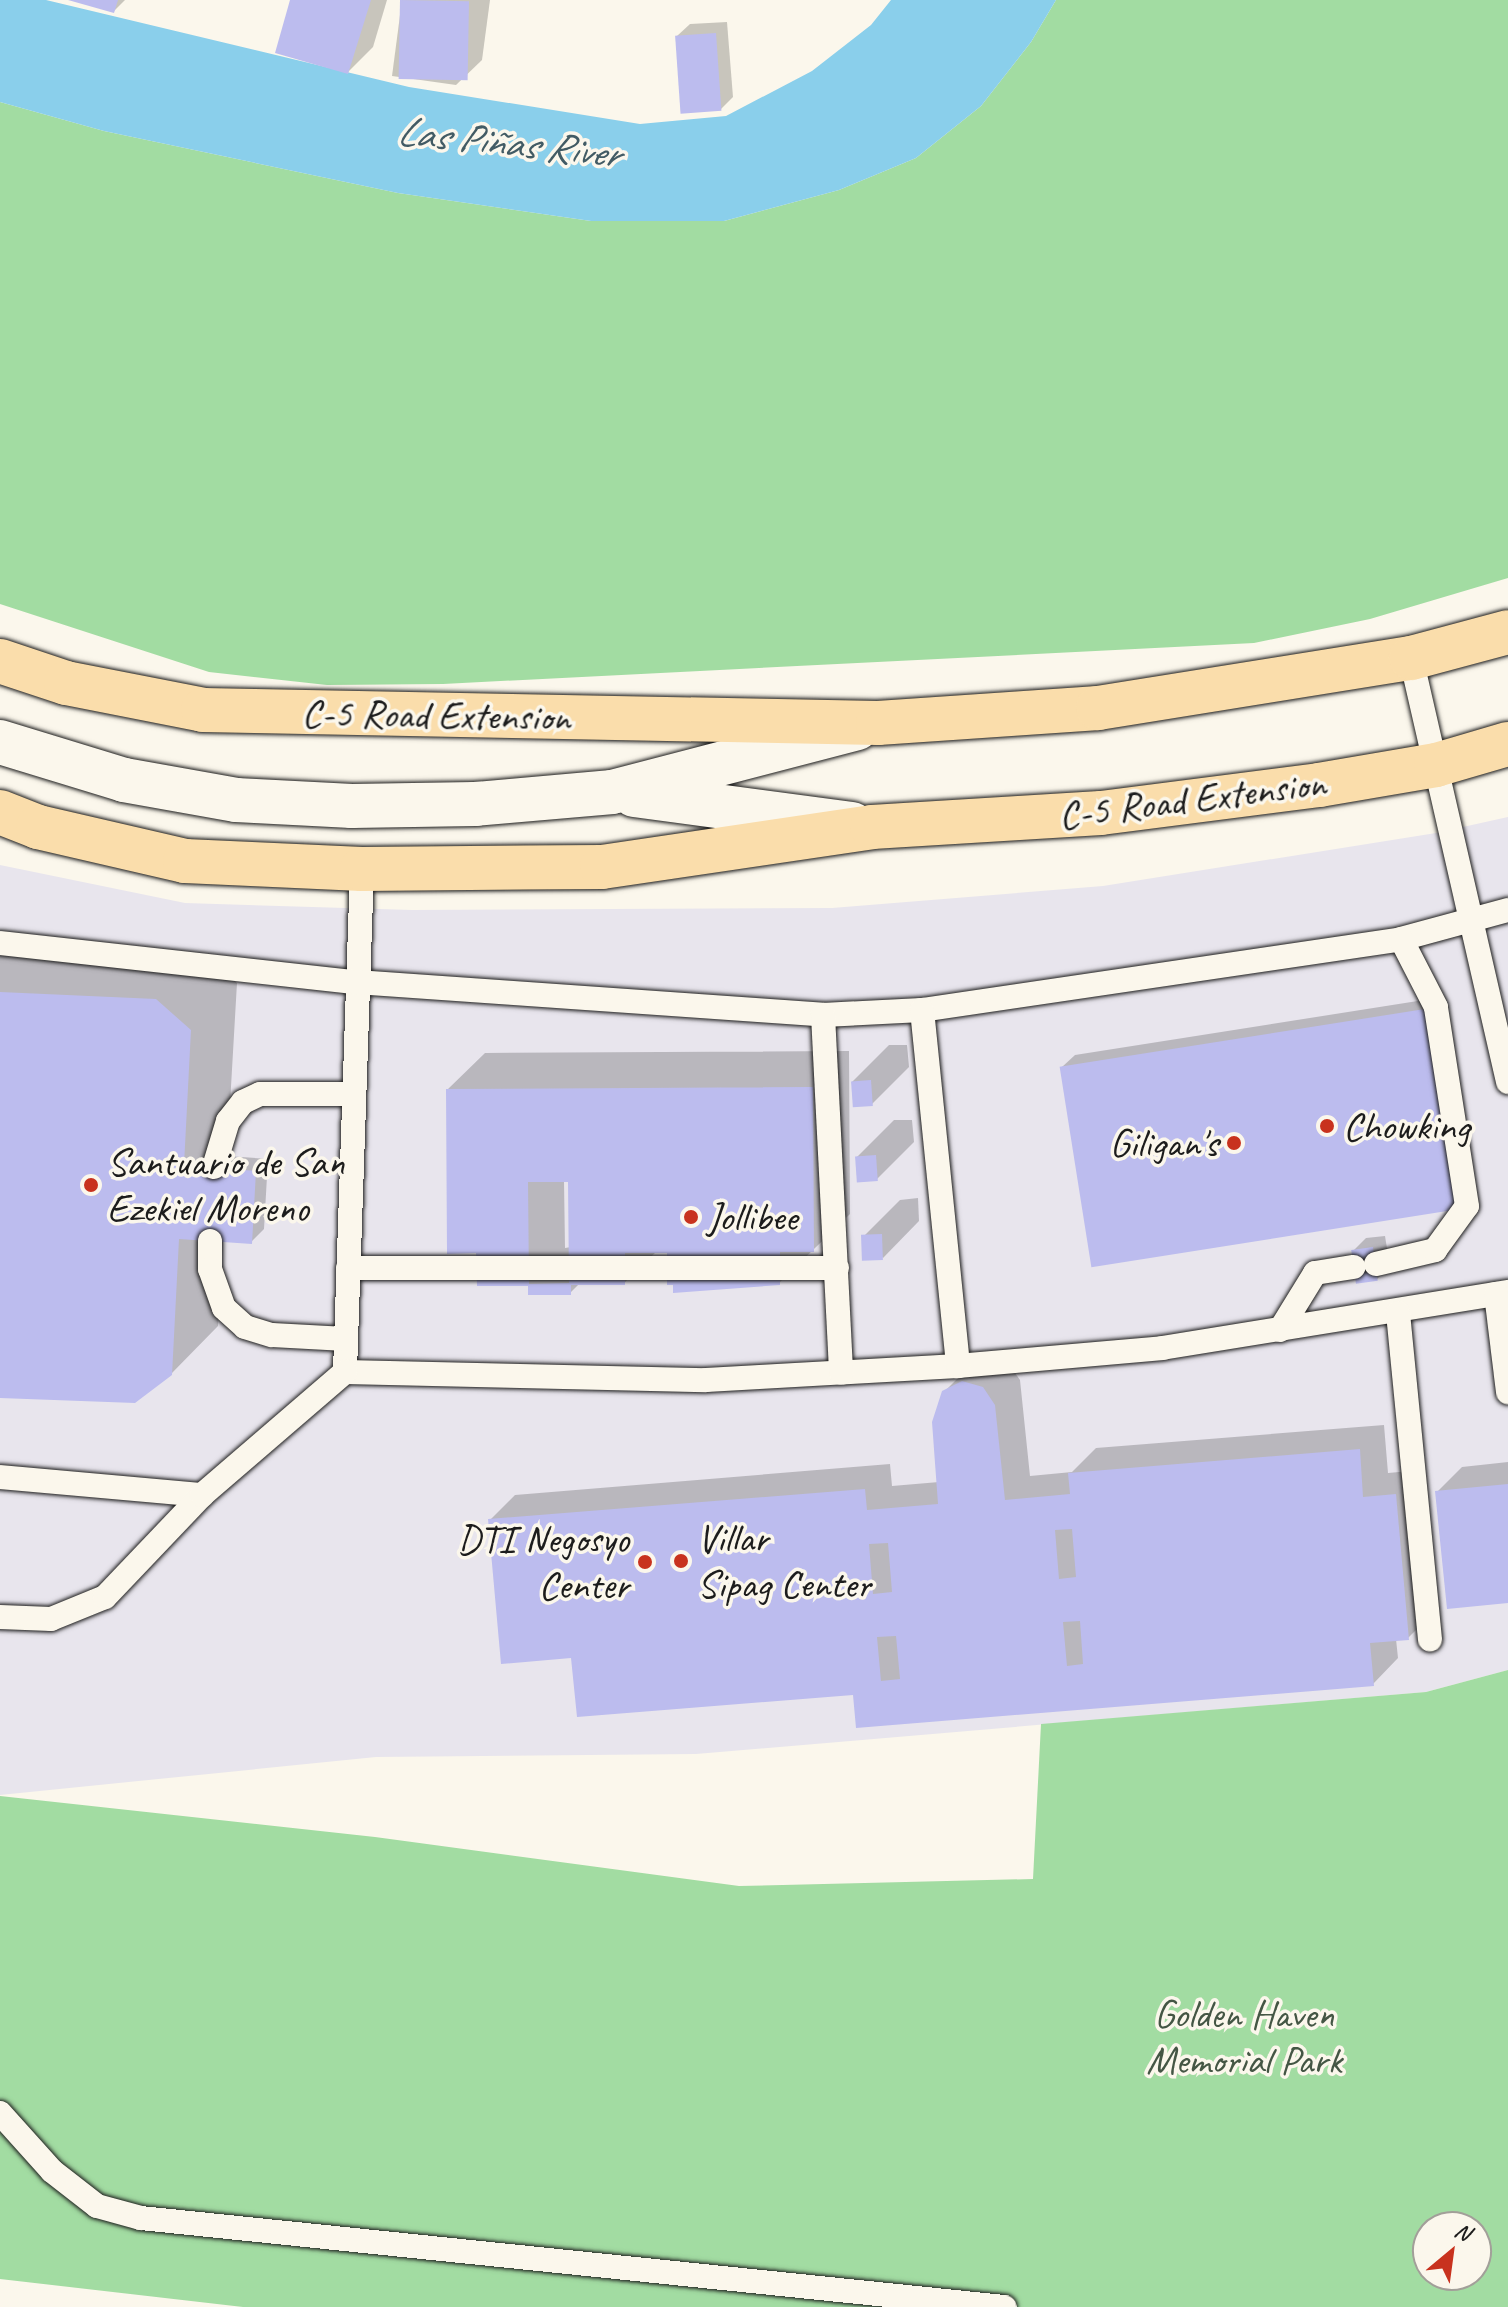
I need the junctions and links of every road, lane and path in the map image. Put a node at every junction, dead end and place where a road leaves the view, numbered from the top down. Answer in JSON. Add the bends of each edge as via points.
{"nodes":[{"id":1,"x":1508,"y":632,"type":"edge"},
{"id":2,"x":1411,"y":658,"type":"junction"},
{"id":3,"x":0,"y":661,"type":"edge"},
{"id":4,"x":878,"y":723,"type":"junction"},
{"id":5,"x":0,"y":742,"type":"edge"},
{"id":6,"x":1508,"y":744,"type":"edge"},
{"id":7,"x":1436,"y":765,"type":"junction"},
{"id":8,"x":612,"y":792,"type":"junction"},
{"id":9,"x":0,"y":812,"type":"edge"},
{"id":10,"x":872,"y":827,"type":"junction"},
{"id":11,"x":362,"y":869,"type":"junction"},
{"id":12,"x":1508,"y":910,"type":"edge"},
{"id":13,"x":1471,"y":921,"type":"junction"},
{"id":14,"x":1401,"y":939,"type":"junction"},
{"id":15,"x":0,"y":943,"type":"edge"},
{"id":16,"x":356,"y":982,"type":"junction"},
{"id":17,"x":922,"y":1010,"type":"junction"},
{"id":18,"x":823,"y":1015,"type":"junction"},
{"id":19,"x":1508,"y":1082,"type":"edge"},
{"id":20,"x":352,"y":1094,"type":"junction"},
{"id":21,"x":214,"y":1167,"type":"dead end"},
{"id":22,"x":210,"y":1241,"type":"dead end"},
{"id":23,"x":348,"y":1268,"type":"junction"},
{"id":24,"x":837,"y":1268,"type":"junction"},
{"id":25,"x":1502,"y":1293,"type":"edge"},
{"id":26,"x":1398,"y":1313,"type":"junction"},
{"id":27,"x":1280,"y":1330,"type":"junction"},
{"id":28,"x":346,"y":1339,"type":"junction"},
{"id":29,"x":958,"y":1366,"type":"junction"},
{"id":30,"x":345,"y":1372,"type":"junction"},
{"id":31,"x":841,"y":1373,"type":"junction"},
{"id":32,"x":1508,"y":1392,"type":"edge"},
{"id":33,"x":0,"y":1477,"type":"edge"},
{"id":34,"x":202,"y":1495,"type":"junction"},
{"id":35,"x":0,"y":1617,"type":"edge"},
{"id":36,"x":1430,"y":1639,"type":"dead end"},
{"id":37,"x":0,"y":2113,"type":"edge"},
{"id":38,"x":955,"y":2304,"type":"edge"},
{"id":39,"x":1004,"y":2307,"type":"edge"}],
"edges":[{"from":1,"to":2,"type":"main road","name":"C-5 Road Extension"},
{"from":2,"to":4,"type":"main road","name":"C-5 Road Extension","via":[[1098,708]]},
{"from":2,"to":7,"type":"lane"},
{"from":3,"to":4,"type":"main road","name":"C-5 Road Extension","via":[[66,683],[203,710]]},
{"from":4,"to":8,"type":"main road","name":"C-5 Road Extension"},
{"from":5,"to":8,"type":"main road","name":"C-5 Road Extension","via":[[124,780],[236,800],[414,805]]},
{"from":6,"to":7,"type":"main road","name":"C-5 Road Extension"},
{"from":7,"to":10,"type":"main road","name":"C-5 Road Extension","via":[[1101,813]]},
{"from":7,"to":13,"type":"lane"},
{"from":8,"to":10,"type":"main road","name":"C-5 Road Extension"},
{"from":9,"to":11,"type":"main road","name":"C-5 Road Extension","via":[[38,827],[185,861]]},
{"from":10,"to":11,"type":"main road","name":"C-5 Road Extension","via":[[602,867]]},
{"from":11,"to":16,"type":"lane"},
{"from":12,"to":13,"type":"lane"},
{"from":13,"to":14,"type":"lane"},
{"from":13,"to":19,"type":"lane"},
{"from":14,"to":17,"type":"lane"},
{"from":14,"to":27,"type":"lane","via":[[1436,1007],[1467,1206],[1435,1250],[1315,1273]]},
{"from":15,"to":16,"type":"lane"},
{"from":16,"to":18,"type":"lane"},
{"from":16,"to":20,"type":"lane"},
{"from":17,"to":18,"type":"lane"},
{"from":17,"to":29,"type":"lane"},
{"from":18,"to":24,"type":"lane"},
{"from":20,"to":21,"type":"lane","via":[[260,1094],[243,1102],[228,1121]]},
{"from":20,"to":23,"type":"lane"},
{"from":22,"to":28,"type":"lane","via":[[210,1269],[224,1308],[245,1327],[272,1335]]},
{"from":23,"to":24,"type":"lane"},
{"from":23,"to":28,"type":"lane"},
{"from":24,"to":31,"type":"lane"},
{"from":25,"to":26,"type":"lane"},
{"from":25,"to":32,"type":"lane"},
{"from":26,"to":27,"type":"lane"},
{"from":26,"to":36,"type":"lane"},
{"from":27,"to":29,"type":"lane","via":[[1162,1348]]},
{"from":28,"to":30,"type":"lane"},
{"from":29,"to":31,"type":"lane"},
{"from":30,"to":31,"type":"lane","via":[[706,1380]]},
{"from":30,"to":34,"type":"lane"},
{"from":33,"to":34,"type":"lane"},
{"from":34,"to":35,"type":"lane","via":[[105,1597],[51,1619]]},
{"from":37,"to":38,"type":"lane","via":[[52,2171],[97,2206],[141,2218]]},
{"from":38,"to":39,"type":"lane"}]}
